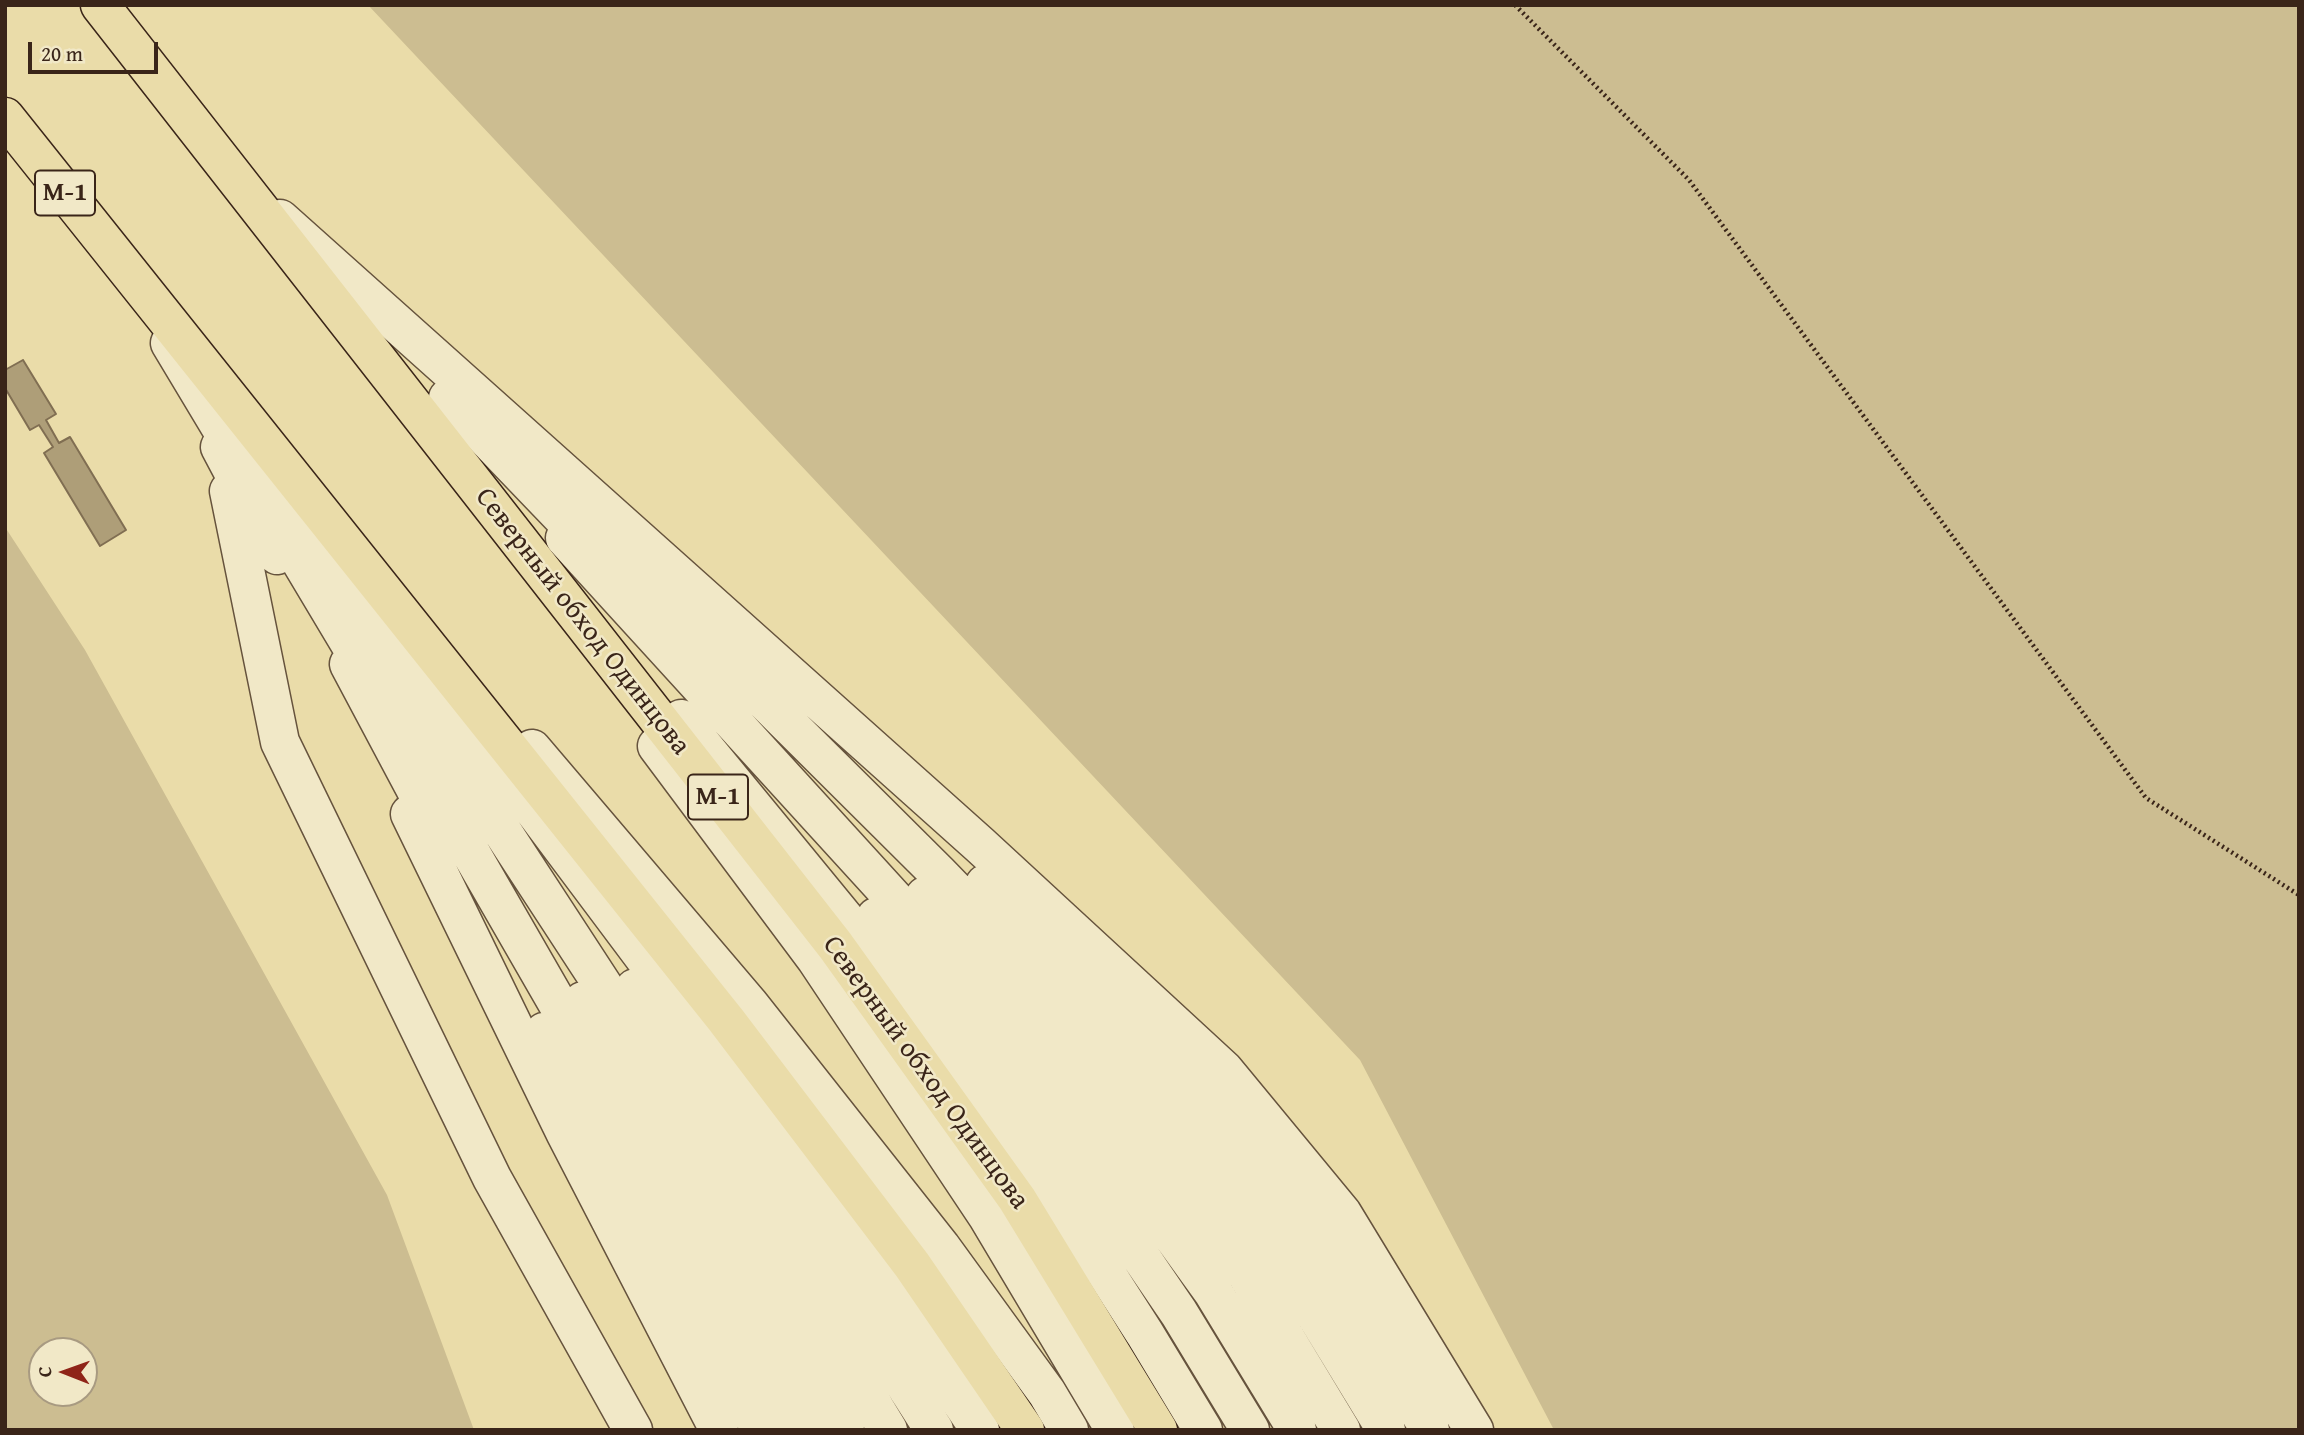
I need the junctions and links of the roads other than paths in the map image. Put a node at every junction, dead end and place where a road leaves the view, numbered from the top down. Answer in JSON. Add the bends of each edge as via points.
{"nodes":[{"id":1,"x":100,"y":5,"type":"edge"},
{"id":2,"x":5,"y":117,"type":"edge"},
{"id":3,"x":244,"y":187,"type":"junction"},
{"id":4,"x":126,"y":269,"type":"junction"},
{"id":5,"x":220,"y":448,"type":"junction"},
{"id":6,"x":633,"y":1430,"type":"edge"},
{"id":7,"x":719,"y":1430,"type":"edge"},
{"id":8,"x":761,"y":1430,"type":"edge"},
{"id":9,"x":803,"y":1430,"type":"edge"},
{"id":10,"x":845,"y":1430,"type":"edge"},
{"id":11,"x":888,"y":1430,"type":"edge"},
{"id":12,"x":934,"y":1430,"type":"edge"},
{"id":13,"x":980,"y":1430,"type":"edge"},
{"id":14,"x":1025,"y":1430,"type":"edge"},
{"id":15,"x":1069,"y":1430,"type":"edge"},
{"id":16,"x":1115,"y":1430,"type":"edge"},
{"id":17,"x":1158,"y":1430,"type":"edge"},
{"id":18,"x":1203,"y":1430,"type":"edge"},
{"id":19,"x":1250,"y":1430,"type":"edge"},
{"id":20,"x":1297,"y":1430,"type":"edge"},
{"id":21,"x":1341,"y":1430,"type":"edge"},
{"id":22,"x":1386,"y":1430,"type":"edge"},
{"id":23,"x":1430,"y":1430,"type":"edge"},
{"id":24,"x":1474,"y":1430,"type":"edge"}],
"edges":[{"from":1,"to":3,"type":"highway","name":"Северный обход Одинцова","number":"М-1"},
{"from":2,"to":4,"type":"highway","number":"М-1"},
{"from":3,"to":16,"type":"lane","via":[[816,958],[988,1217]]},
{"from":3,"to":17,"type":"highway","name":"Северный обход Одинцова","number":"М-1","via":[[835,945],[1017,1199]]},
{"from":3,"to":18,"type":"lane","via":[[855,931],[1047,1181]]},
{"from":3,"to":19,"type":"lane","via":[[876,917],[1067,1151],[1179,1313]]},
{"from":3,"to":20,"type":"lane","via":[[897,902],[1106,1144],[1213,1292]]},
{"from":3,"to":21,"type":"lane","via":[[908,878],[1135,1125],[1246,1273]]},
{"from":3,"to":22,"type":"lane","via":[[929,864],[1165,1107],[1278,1253]]},
{"from":3,"to":23,"type":"lane","via":[[960,859],[1195,1088],[1310,1233]]},
{"from":3,"to":24,"type":"lane","via":[[949,817],[1224,1070],[1342,1213]]},
{"from":4,"to":5,"type":"lane"},
{"from":4,"to":8,"type":"lane","via":[[369,700],[588,1116]]},
{"from":4,"to":9,"type":"lane","via":[[379,692]]},
{"from":4,"to":10,"type":"lane","via":[[390,685]]},
{"from":4,"to":11,"type":"lane","via":[[401,677]]},
{"from":4,"to":12,"type":"lane","via":[[680,1052]]},
{"from":4,"to":13,"type":"lane","via":[[703,1036],[882,1284]]},
{"from":4,"to":14,"type":"highway","number":"М-1","via":[[735,1031],[912,1265]]},
{"from":4,"to":15,"type":"lane","via":[[749,1004],[941,1247]]},
{"from":5,"to":6,"type":"lane","via":[[280,742],[492,1178]]},
{"from":5,"to":7,"type":"lane","via":[[358,708],[565,1132]]}]}
